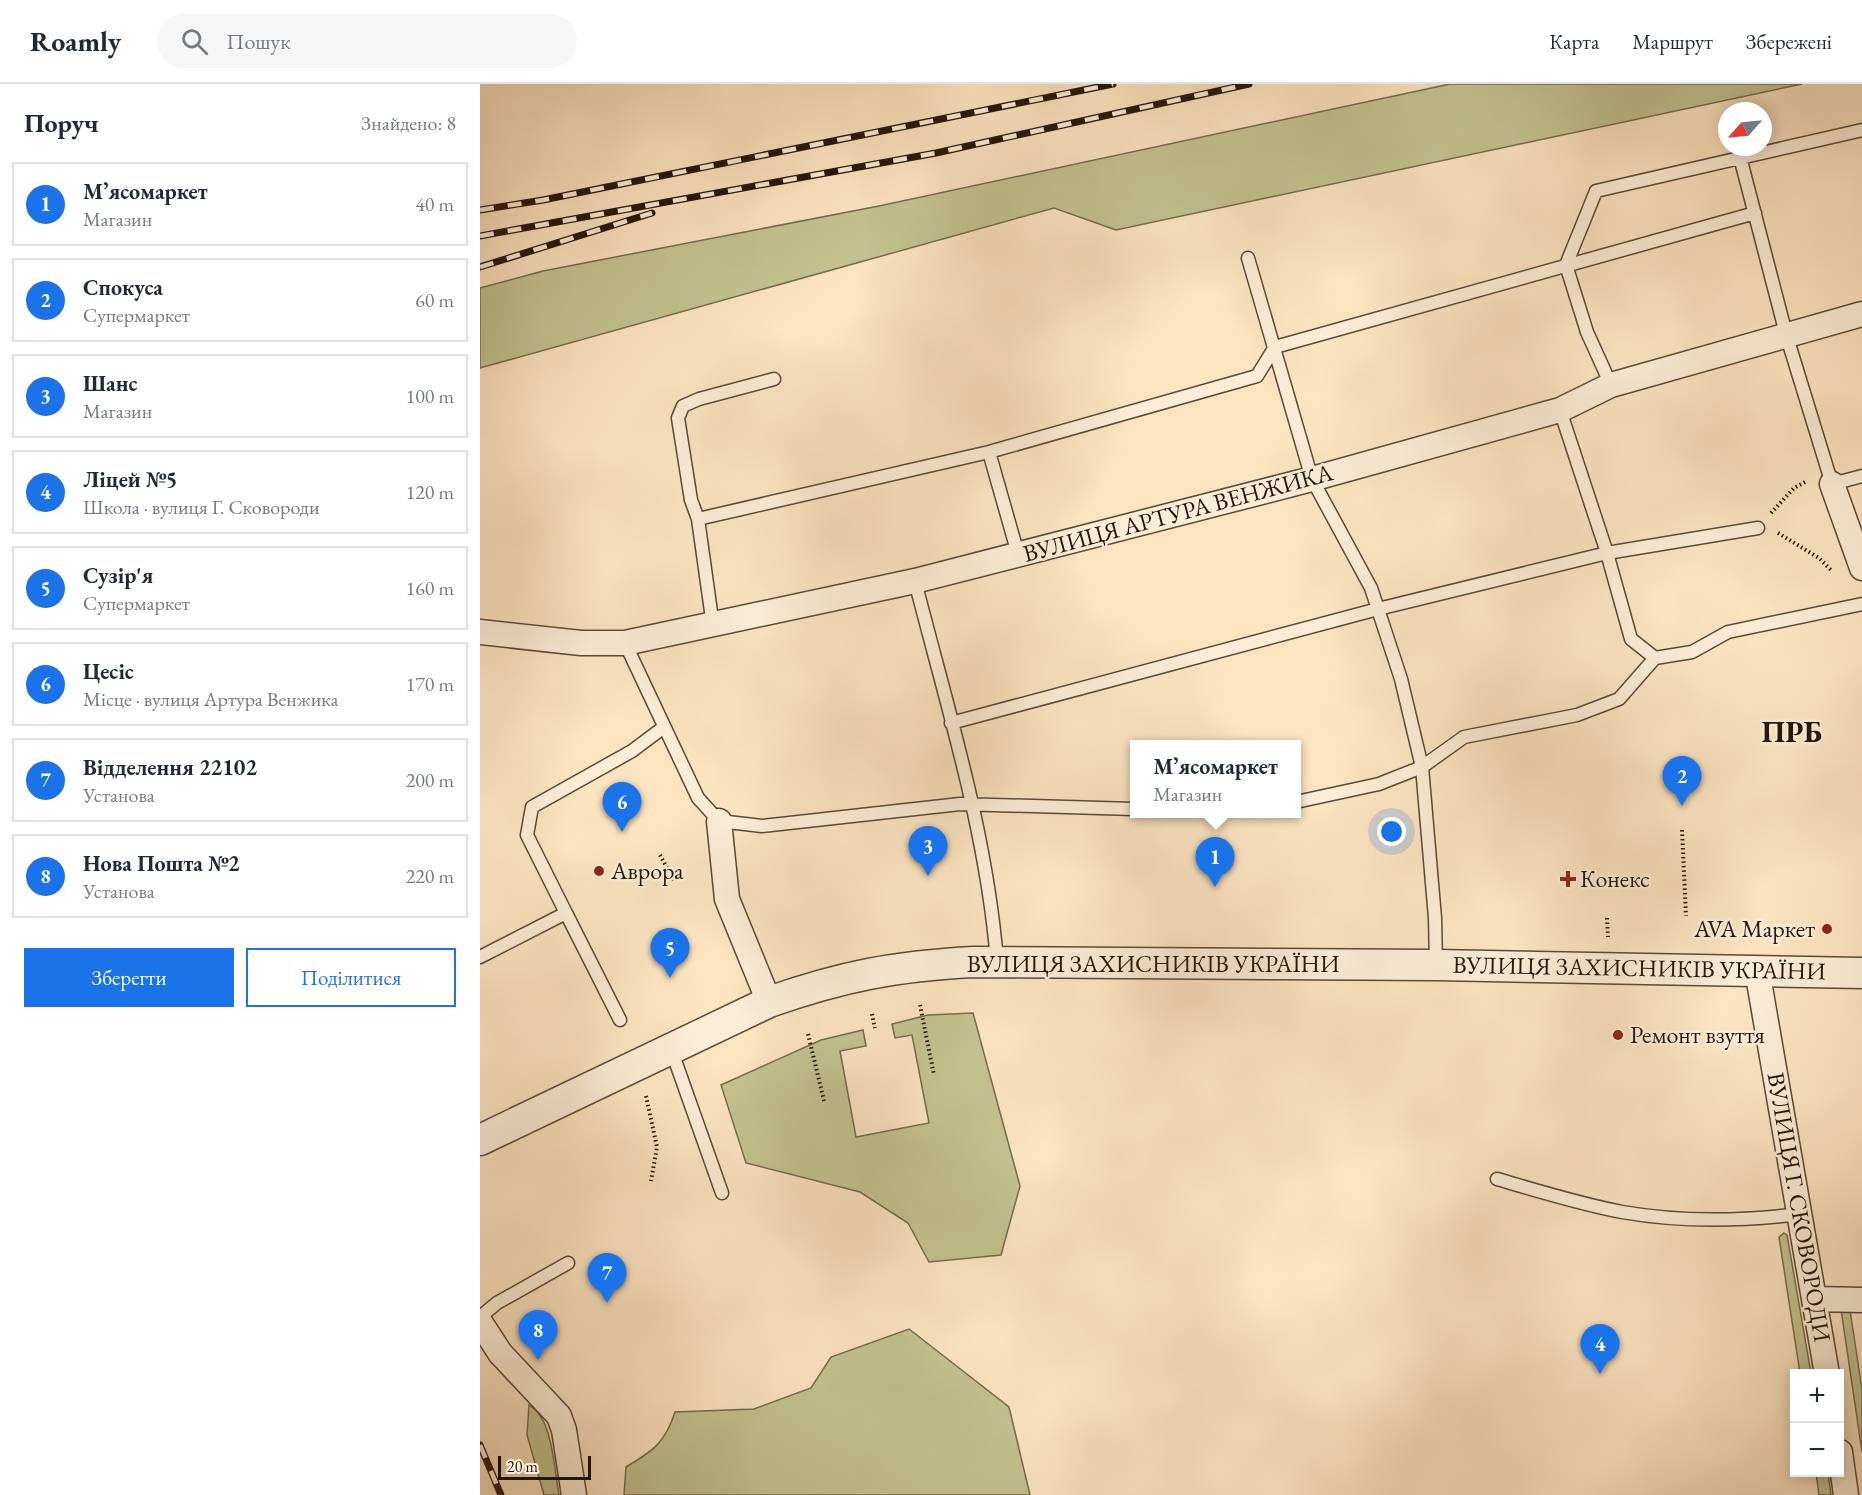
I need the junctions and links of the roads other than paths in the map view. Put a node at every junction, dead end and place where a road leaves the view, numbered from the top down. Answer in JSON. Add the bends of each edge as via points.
{"nodes":[{"id":1,"x":1862,"y":130,"type":"edge"},
{"id":2,"x":1740,"y":157,"type":"junction"},
{"id":3,"x":1755,"y":213,"type":"junction"},
{"id":4,"x":1248,"y":258,"type":"dead end"},
{"id":5,"x":1566,"y":265,"type":"junction"},
{"id":6,"x":1862,"y":314,"type":"edge"},
{"id":7,"x":1786,"y":334,"type":"junction"},
{"id":8,"x":1275,"y":346,"type":"junction"},
{"id":9,"x":774,"y":379,"type":"dead end"},
{"id":10,"x":1611,"y":385,"type":"junction"},
{"id":11,"x":1560,"y":411,"type":"junction"},
{"id":12,"x":989,"y":452,"type":"junction"},
{"id":13,"x":1862,"y":476,"type":"edge"},
{"id":14,"x":1829,"y":477,"type":"junction"},
{"id":15,"x":1312,"y":479,"type":"junction"},
{"id":16,"x":698,"y":519,"type":"junction"},
{"id":17,"x":1758,"y":528,"type":"road end"},
{"id":18,"x":1607,"y":553,"type":"junction"},
{"id":19,"x":1018,"y":554,"type":"junction"},
{"id":20,"x":1862,"y":568,"type":"edge"},
{"id":21,"x":915,"y":581,"type":"junction"},
{"id":22,"x":1862,"y":604,"type":"edge"},
{"id":23,"x":1378,"y":609,"type":"junction"},
{"id":24,"x":713,"y":626,"type":"junction"},
{"id":25,"x":480,"y":632,"type":"edge"},
{"id":26,"x":625,"y":644,"type":"junction"},
{"id":27,"x":1655,"y":658,"type":"junction"},
{"id":28,"x":951,"y":723,"type":"junction"},
{"id":29,"x":664,"y":727,"type":"junction"},
{"id":30,"x":1422,"y":767,"type":"junction"},
{"id":31,"x":1301,"y":801,"type":"edge"},
{"id":32,"x":973,"y":805,"type":"junction"},
{"id":33,"x":1130,"y":809,"type":"edge"},
{"id":34,"x":719,"y":821,"type":"junction"},
{"id":35,"x":566,"y":913,"type":"junction"},
{"id":36,"x":480,"y":957,"type":"edge"},
{"id":37,"x":998,"y":962,"type":"junction"},
{"id":38,"x":1436,"y":965,"type":"junction"},
{"id":39,"x":1757,"y":970,"type":"junction"},
{"id":40,"x":1862,"y":973,"type":"edge"},
{"id":41,"x":770,"y":1002,"type":"junction"},
{"id":42,"x":620,"y":1020,"type":"dead end"},
{"id":43,"x":671,"y":1049,"type":"junction"},
{"id":44,"x":480,"y":1140,"type":"edge"},
{"id":45,"x":1497,"y":1179,"type":"dead end"},
{"id":46,"x":722,"y":1193,"type":"dead end"},
{"id":47,"x":1800,"y":1214,"type":"junction"},
{"id":48,"x":568,"y":1263,"type":"dead end"},
{"id":49,"x":1816,"y":1299,"type":"junction"},
{"id":50,"x":1862,"y":1300,"type":"edge"},
{"id":51,"x":480,"y":1320,"type":"edge"},
{"id":52,"x":1826,"y":1369,"type":"edge"},
{"id":53,"x":1843,"y":1477,"type":"edge"},
{"id":54,"x":574,"y":1495,"type":"edge"},
{"id":55,"x":1846,"y":1495,"type":"edge"}],
"edges":[{"from":1,"to":2,"type":"lane"},
{"from":2,"to":3,"type":"lane"},
{"from":2,"to":5,"type":"lane","via":[[1596,191]]},
{"from":3,"to":5,"type":"lane"},
{"from":3,"to":7,"type":"lane"},
{"from":4,"to":8,"type":"lane"},
{"from":5,"to":8,"type":"lane"},
{"from":5,"to":10,"type":"lane","via":[[1587,332]]},
{"from":6,"to":7,"type":"street","name":"ВУЛИЦЯ АРТУРА ВЕНЖИКА"},
{"from":7,"to":10,"type":"street","name":"ВУЛИЦЯ АРТУРА ВЕНЖИКА"},
{"from":7,"to":14,"type":"lane"},
{"from":8,"to":12,"type":"lane","via":[[1257,376]]},
{"from":8,"to":15,"type":"lane"},
{"from":9,"to":16,"type":"lane","via":[[683,406],[678,417],[691,500]]},
{"from":10,"to":11,"type":"street","name":"ВУЛИЦЯ АРТУРА ВЕНЖИКА"},
{"from":11,"to":15,"type":"street","name":"ВУЛИЦЯ АРТУРА ВЕНЖИКА"},
{"from":11,"to":18,"type":"lane"},
{"from":12,"to":16,"type":"lane"},
{"from":12,"to":19,"type":"lane"},
{"from":13,"to":14,"type":"lane"},
{"from":14,"to":20,"type":"street"},
{"from":15,"to":19,"type":"street","name":"ВУЛИЦЯ АРТУРА ВЕНЖИКА"},
{"from":15,"to":23,"type":"lane","via":[[1371,588]]},
{"from":16,"to":24,"type":"lane"},
{"from":17,"to":18,"type":"lane"},
{"from":18,"to":23,"type":"lane"},
{"from":18,"to":27,"type":"lane","via":[[1631,639]]},
{"from":19,"to":21,"type":"street","name":"ВУЛИЦЯ АРТУРА ВЕНЖИКА"},
{"from":21,"to":24,"type":"street","name":"ВУЛИЦЯ АРТУРА ВЕНЖИКА"},
{"from":21,"to":28,"type":"lane"},
{"from":22,"to":27,"type":"lane","via":[[1728,632],[1692,651]]},
{"from":23,"to":28,"type":"lane"},
{"from":23,"to":30,"type":"lane","via":[[1401,679]]},
{"from":24,"to":26,"type":"street","name":"ВУЛИЦЯ АРТУРА ВЕНЖИКА"},
{"from":25,"to":26,"type":"street","name":"ВУЛИЦЯ АРТУРА ВЕНЖИКА"},
{"from":26,"to":29,"type":"lane"},
{"from":27,"to":30,"type":"lane","via":[[1619,699],[1577,716],[1464,737]]},
{"from":28,"to":32,"type":"lane"},
{"from":29,"to":34,"type":"lane","via":[[698,798]]},
{"from":29,"to":35,"type":"lane","via":[[632,751],[532,807],[526,835]]},
{"from":30,"to":31,"type":"lane","via":[[1379,784]]},
{"from":30,"to":38,"type":"lane"},
{"from":32,"to":33,"type":"lane"},
{"from":32,"to":34,"type":"lane","via":[[762,826]]},
{"from":32,"to":37,"type":"lane"},
{"from":34,"to":41,"type":"street","via":[[727,899]]},
{"from":35,"to":36,"type":"lane"},
{"from":35,"to":42,"type":"lane"},
{"from":37,"to":38,"type":"street","name":"ВУЛИЦЯ ЗАХИСНИКІВ УКРАЇНИ"},
{"from":37,"to":41,"type":"street","name":"ВУЛИЦЯ ЗАХИСНИКІВ УКРАЇНИ","via":[[868,972]]},
{"from":38,"to":39,"type":"street","name":"ВУЛИЦЯ ЗАХИСНИКІВ УКРАЇНИ"},
{"from":39,"to":40,"type":"street","name":"ВУЛИЦЯ ЗАХИСНИКІВ УКРАЇНИ"},
{"from":39,"to":47,"type":"street","name":"ВУЛИЦЯ Г. СКОВОРОДИ"},
{"from":41,"to":43,"type":"street","name":"ВУЛИЦЯ ЗАХИСНИКІВ УКРАЇНИ"},
{"from":43,"to":44,"type":"street","name":"ВУЛИЦЯ ЗАХИСНИКІВ УКРАЇНИ"},
{"from":43,"to":46,"type":"lane"},
{"from":45,"to":47,"type":"lane","via":[[1622,1212],[1692,1218]]},
{"from":47,"to":49,"type":"street","name":"ВУЛИЦЯ Г. СКОВОРОДИ"},
{"from":48,"to":51,"type":"lane","via":[[497,1303]]},
{"from":49,"to":50,"type":"street"},
{"from":49,"to":52,"type":"street","name":"ВУЛИЦЯ Г. СКОВОРОДИ"},
{"from":51,"to":54,"type":"street","via":[[500,1353],[559,1416]]},
{"from":53,"to":55,"type":"street"}]}
